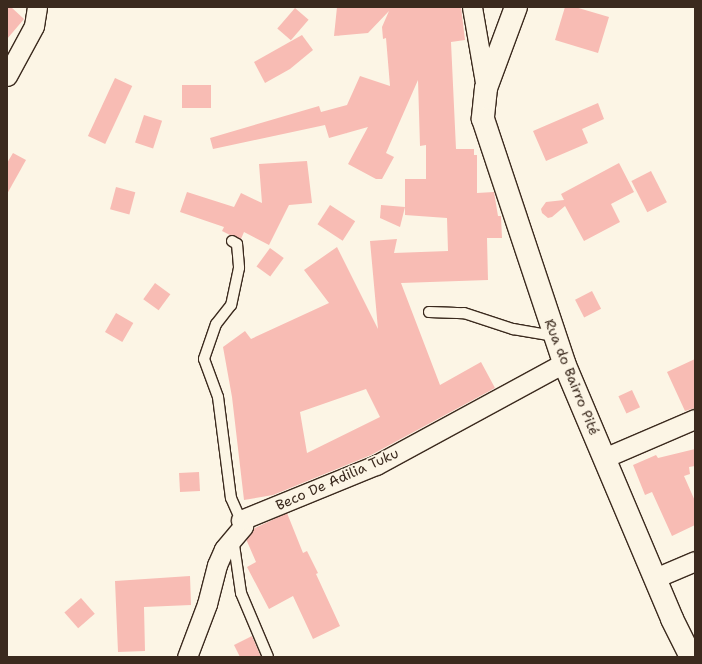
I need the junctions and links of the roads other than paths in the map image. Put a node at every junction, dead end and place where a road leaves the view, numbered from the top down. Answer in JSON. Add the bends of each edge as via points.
{"nodes":[{"id":1,"x":37,"y":7,"type":"edge"},
{"id":2,"x":472,"y":7,"type":"edge"},
{"id":3,"x":516,"y":7,"type":"edge"},
{"id":4,"x":7,"y":76,"type":"edge"},
{"id":5,"x":486,"y":88,"type":"junction"},
{"id":6,"x":232,"y":241,"type":"dead end"},
{"id":7,"x":429,"y":312,"type":"dead end"},
{"id":8,"x":554,"y":336,"type":"junction"},
{"id":9,"x":564,"y":363,"type":"junction"},
{"id":10,"x":695,"y":419,"type":"edge"},
{"id":11,"x":604,"y":458,"type":"junction"},
{"id":12,"x":241,"y":520,"type":"junction"},
{"id":13,"x":233,"y":538,"type":"junction"},
{"id":14,"x":695,"y":561,"type":"edge"},
{"id":15,"x":655,"y":578,"type":"junction"},
{"id":16,"x":687,"y":655,"type":"edge"},
{"id":17,"x":187,"y":657,"type":"edge"},
{"id":18,"x":268,"y":657,"type":"edge"}],
"edges":[{"from":1,"to":4,"type":"street","via":[[34,26]]},
{"from":2,"to":5,"type":"street"},
{"from":3,"to":5,"type":"main road","name":"Rua do Bairro Pité"},
{"from":5,"to":8,"type":"main road","name":"Rua do Bairro Pité","via":[[483,119]]},
{"from":6,"to":12,"type":"lane","via":[[237,244],[239,268],[231,306],[216,324],[204,359],[218,397],[231,498]]},
{"from":7,"to":8,"type":"lane","via":[[464,313],[513,329]]},
{"from":8,"to":9,"type":"main road","name":"Rua do Bairro Pité"},
{"from":9,"to":11,"type":"main road","name":"Rua do Bairro Pité"},
{"from":9,"to":12,"type":"street","name":"Beco De Adilia Tuku","via":[[376,465]]},
{"from":10,"to":11,"type":"street"},
{"from":11,"to":15,"type":"main road","name":"Rua do Bairro Pité"},
{"from":12,"to":13,"type":"street","via":[[243,526]]},
{"from":13,"to":17,"type":"street","via":[[217,566],[207,604]]},
{"from":13,"to":18,"type":"lane","via":[[241,593]]},
{"from":14,"to":15,"type":"street"},
{"from":15,"to":16,"type":"main road","name":"Rua do Bairro Pité"}]}
